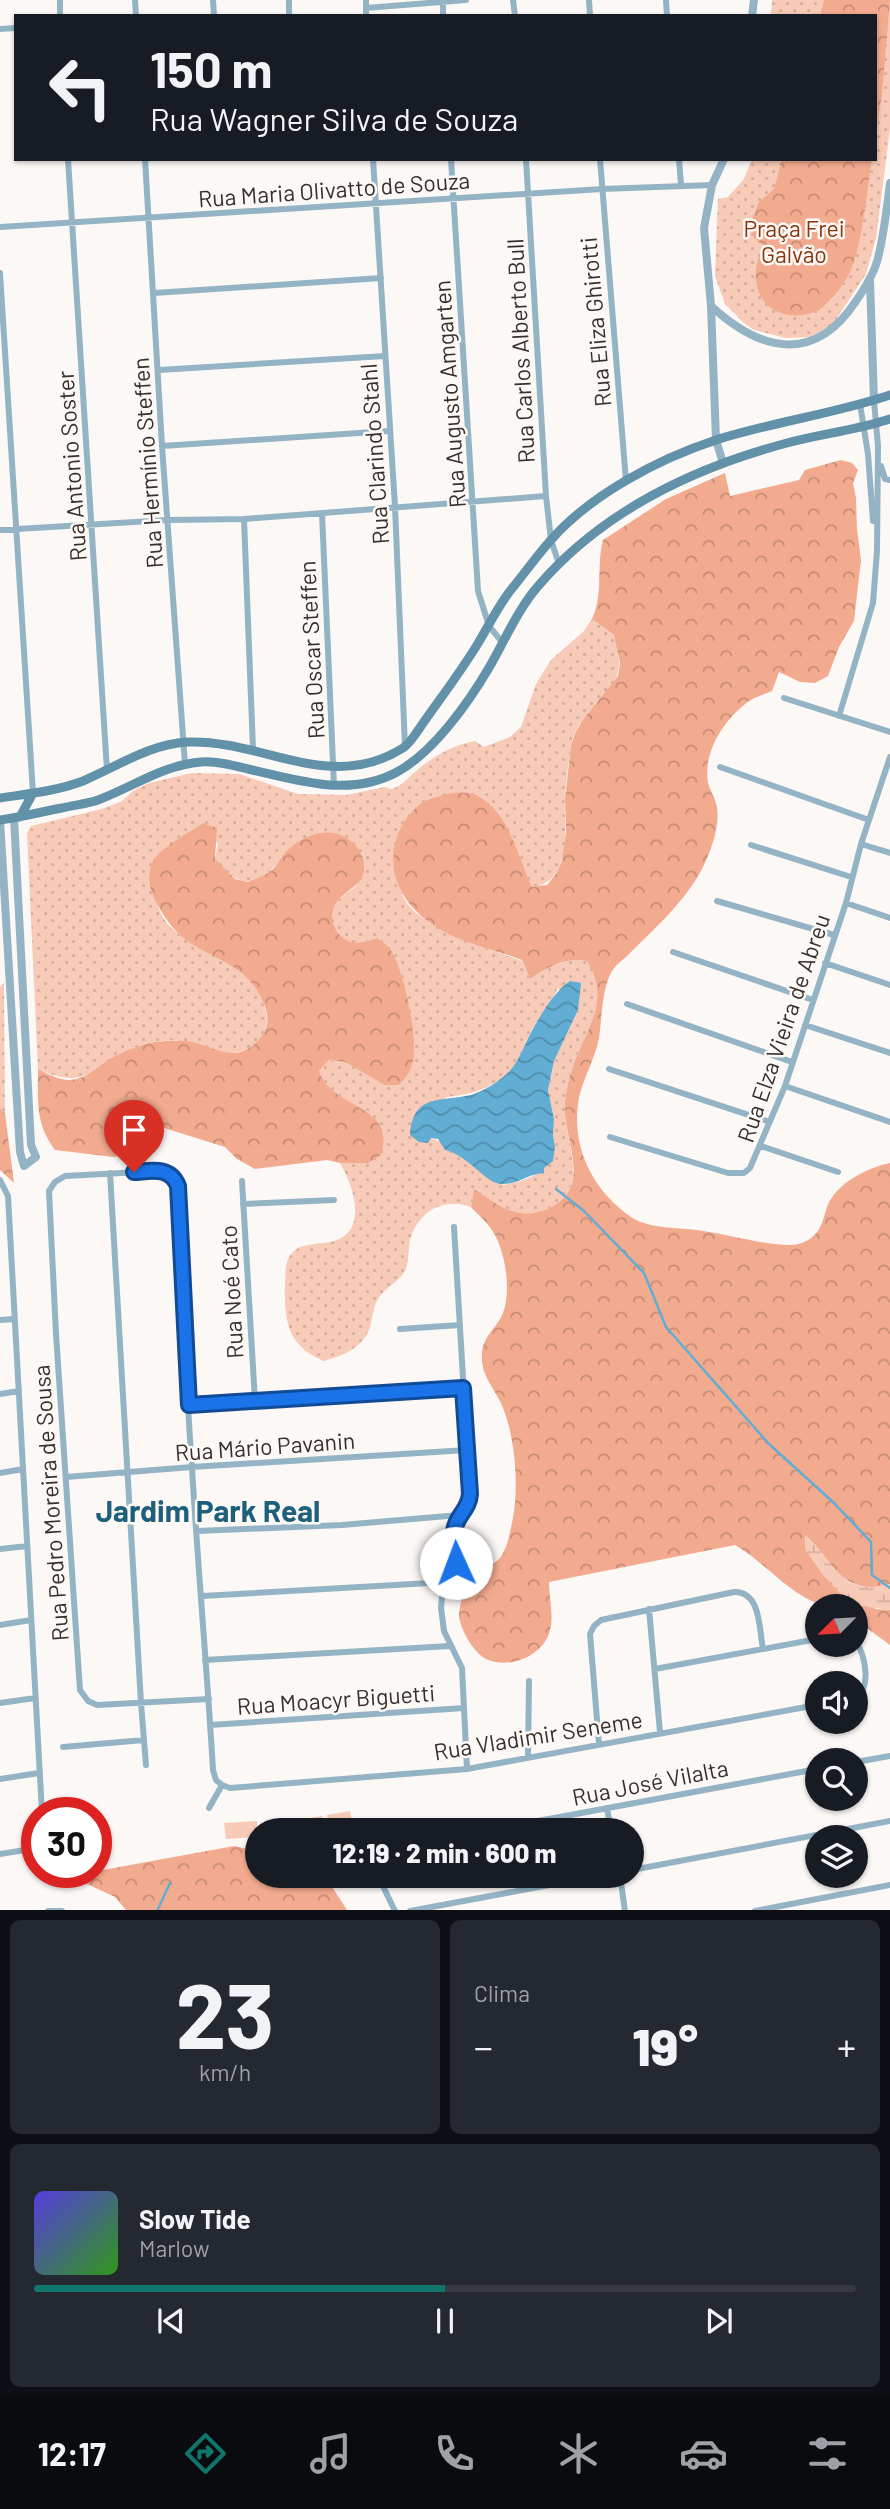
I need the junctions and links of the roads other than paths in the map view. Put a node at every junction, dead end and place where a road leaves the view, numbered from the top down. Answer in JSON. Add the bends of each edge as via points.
{"nodes":[{"id":1,"x":466,"y":0,"type":"edge"},
{"id":2,"x":443,"y":1,"type":"edge"},
{"id":3,"x":366,"y":8,"type":"edge"},
{"id":4,"x":68,"y":161,"type":"edge"},
{"id":5,"x":145,"y":161,"type":"edge"},
{"id":6,"x":373,"y":161,"type":"edge"},
{"id":7,"x":451,"y":161,"type":"edge"},
{"id":8,"x":526,"y":161,"type":"edge"},
{"id":9,"x":600,"y":161,"type":"edge"},
{"id":10,"x":679,"y":161,"type":"edge"},
{"id":11,"x":723,"y":161,"type":"edge"},
{"id":12,"x":890,"y":183,"type":"edge"},
{"id":13,"x":681,"y":185,"type":"junction"},
{"id":14,"x":712,"y":185,"type":"junction"},
{"id":15,"x":602,"y":189,"type":"junction"},
{"id":16,"x":529,"y":194,"type":"junction"},
{"id":17,"x":453,"y":199,"type":"junction"},
{"id":18,"x":889,"y":201,"type":"edge"},
{"id":19,"x":376,"y":203,"type":"junction"},
{"id":20,"x":148,"y":219,"type":"junction"},
{"id":21,"x":72,"y":222,"type":"junction"},
{"id":22,"x":0,"y":227,"type":"edge"},
{"id":23,"x":0,"y":274,"type":"edge"},
{"id":24,"x":381,"y":278,"type":"junction"},
{"id":25,"x":870,"y":280,"type":"junction"},
{"id":26,"x":154,"y":293,"type":"junction"},
{"id":27,"x":711,"y":306,"type":"junction"},
{"id":28,"x":385,"y":356,"type":"junction"},
{"id":29,"x":159,"y":370,"type":"junction"},
{"id":30,"x":890,"y":395,"type":"edge"},
{"id":31,"x":874,"y":401,"type":"junction"},
{"id":32,"x":860,"y":404,"type":"junction"},
{"id":33,"x":890,"y":419,"type":"edge"},
{"id":34,"x":876,"y":424,"type":"junction"},
{"id":35,"x":862,"y":427,"type":"junction"},
{"id":36,"x":389,"y":430,"type":"junction"},
{"id":37,"x":716,"y":440,"type":"junction"},
{"id":38,"x":162,"y":446,"type":"junction"},
{"id":39,"x":878,"y":446,"type":"junction"},
{"id":40,"x":723,"y":463,"type":"junction"},
{"id":41,"x":890,"y":480,"type":"edge"},
{"id":42,"x":626,"y":481,"type":"junction"},
{"id":43,"x":546,"y":496,"type":"junction"},
{"id":44,"x":474,"y":501,"type":"junction"},
{"id":45,"x":396,"y":506,"type":"junction"},
{"id":46,"x":323,"y":513,"type":"junction"},
{"id":47,"x":244,"y":519,"type":"junction"},
{"id":48,"x":168,"y":520,"type":"junction"},
{"id":49,"x":92,"y":525,"type":"junction"},
{"id":50,"x":17,"y":528,"type":"junction"},
{"id":51,"x":0,"y":530,"type":"edge"},
{"id":52,"x":551,"y":540,"type":"junction"},
{"id":53,"x":877,"y":551,"type":"junction"},
{"id":54,"x":559,"y":564,"type":"junction"},
{"id":55,"x":489,"y":626,"type":"junction"},
{"id":56,"x":502,"y":642,"type":"junction"},
{"id":57,"x":785,"y":698,"type":"dead end"},
{"id":58,"x":839,"y":716,"type":"junction"},
{"id":59,"x":890,"y":732,"type":"edge"},
{"id":60,"x":184,"y":743,"type":"junction"},
{"id":61,"x":405,"y":747,"type":"junction"},
{"id":62,"x":253,"y":749,"type":"junction"},
{"id":63,"x":890,"y":757,"type":"edge"},
{"id":64,"x":186,"y":764,"type":"junction"},
{"id":65,"x":334,"y":767,"type":"junction"},
{"id":66,"x":720,"y":767,"type":"dead end"},
{"id":67,"x":107,"y":770,"type":"junction"},
{"id":68,"x":881,"y":785,"type":"junction"},
{"id":69,"x":334,"y":786,"type":"junction"},
{"id":70,"x":890,"y":787,"type":"edge"},
{"id":71,"x":33,"y":793,"type":"junction"},
{"id":72,"x":0,"y":798,"type":"edge"},
{"id":73,"x":17,"y":817,"type":"junction"},
{"id":74,"x":0,"y":820,"type":"edge"},
{"id":75,"x":869,"y":820,"type":"junction"},
{"id":76,"x":861,"y":844,"type":"junction"},
{"id":77,"x":751,"y":845,"type":"dead end"},
{"id":78,"x":890,"y":853,"type":"edge"},
{"id":79,"x":851,"y":877,"type":"junction"},
{"id":80,"x":717,"y":901,"type":"dead end"},
{"id":81,"x":846,"y":903,"type":"junction"},
{"id":82,"x":890,"y":918,"type":"edge"},
{"id":83,"x":834,"y":935,"type":"junction"},
{"id":84,"x":673,"y":952,"type":"dead end"},
{"id":85,"x":825,"y":963,"type":"junction"},
{"id":86,"x":890,"y":985,"type":"edge"},
{"id":87,"x":813,"y":1000,"type":"junction"},
{"id":88,"x":627,"y":1004,"type":"dead end"},
{"id":89,"x":805,"y":1025,"type":"junction"},
{"id":90,"x":890,"y":1053,"type":"edge"},
{"id":91,"x":792,"y":1062,"type":"junction"},
{"id":92,"x":609,"y":1069,"type":"dead end"},
{"id":93,"x":785,"y":1086,"type":"junction"},
{"id":94,"x":770,"y":1122,"type":"junction"},
{"id":95,"x":890,"y":1122,"type":"edge"},
{"id":96,"x":610,"y":1137,"type":"dead end"},
{"id":97,"x":761,"y":1146,"type":"junction"},
{"id":98,"x":110,"y":1172,"type":"junction"},
{"id":99,"x":838,"y":1172,"type":"dead end"},
{"id":100,"x":242,"y":1181,"type":"dead end"},
{"id":101,"x":1,"y":1182,"type":"edge"},
{"id":102,"x":334,"y":1200,"type":"dead end"},
{"id":103,"x":243,"y":1204,"type":"junction"},
{"id":104,"x":454,"y":1227,"type":"dead end"},
{"id":105,"x":10,"y":1240,"type":"junction"},
{"id":106,"x":0,"y":1242,"type":"edge"},
{"id":107,"x":14,"y":1318,"type":"junction"},
{"id":108,"x":0,"y":1320,"type":"edge"},
{"id":109,"x":460,"y":1325,"type":"junction"},
{"id":110,"x":400,"y":1329,"type":"dead end"},
{"id":111,"x":463,"y":1388,"type":"junction"},
{"id":112,"x":19,"y":1391,"type":"junction"},
{"id":113,"x":0,"y":1394,"type":"edge"},
{"id":114,"x":255,"y":1401,"type":"junction"},
{"id":115,"x":189,"y":1405,"type":"junction"},
{"id":116,"x":467,"y":1450,"type":"junction"},
{"id":117,"x":192,"y":1467,"type":"junction"},
{"id":118,"x":23,"y":1469,"type":"junction"},
{"id":119,"x":0,"y":1473,"type":"edge"},
{"id":120,"x":128,"y":1474,"type":"junction"},
{"id":121,"x":66,"y":1477,"type":"junction"},
{"id":122,"x":459,"y":1515,"type":"junction"},
{"id":123,"x":197,"y":1531,"type":"junction"},
{"id":124,"x":27,"y":1546,"type":"junction"},
{"id":125,"x":0,"y":1549,"type":"edge"},
{"id":126,"x":448,"y":1582,"type":"junction"},
{"id":127,"x":202,"y":1596,"type":"junction"},
{"id":128,"x":649,"y":1609,"type":"junction"},
{"id":129,"x":31,"y":1620,"type":"junction"},
{"id":130,"x":0,"y":1625,"type":"edge"},
{"id":131,"x":805,"y":1641,"type":"edge"},
{"id":132,"x":450,"y":1646,"type":"junction"},
{"id":133,"x":763,"y":1649,"type":"junction"},
{"id":134,"x":205,"y":1660,"type":"junction"},
{"id":135,"x":654,"y":1669,"type":"junction"},
{"id":136,"x":529,"y":1681,"type":"dead end"},
{"id":137,"x":35,"y":1698,"type":"junction"},
{"id":138,"x":209,"y":1699,"type":"junction"},
{"id":139,"x":0,"y":1703,"type":"edge"},
{"id":140,"x":141,"y":1703,"type":"junction"},
{"id":141,"x":805,"y":1707,"type":"edge"},
{"id":142,"x":464,"y":1708,"type":"junction"},
{"id":143,"x":210,"y":1725,"type":"junction"},
{"id":144,"x":660,"y":1732,"type":"junction"},
{"id":145,"x":144,"y":1740,"type":"junction"},
{"id":146,"x":599,"y":1744,"type":"junction"},
{"id":147,"x":63,"y":1747,"type":"dead end"},
{"id":148,"x":890,"y":1756,"type":"edge"},
{"id":149,"x":528,"y":1757,"type":"junction"},
{"id":150,"x":868,"y":1760,"type":"edge"},
{"id":151,"x":146,"y":1765,"type":"dead end"},
{"id":152,"x":467,"y":1769,"type":"junction"},
{"id":153,"x":805,"y":1771,"type":"edge"},
{"id":154,"x":39,"y":1773,"type":"junction"},
{"id":155,"x":0,"y":1779,"type":"edge"},
{"id":156,"x":222,"y":1785,"type":"junction"},
{"id":157,"x":40,"y":1797,"type":"edge"},
{"id":158,"x":209,"y":1808,"type":"dead end"},
{"id":159,"x":607,"y":1808,"type":"junction"},
{"id":160,"x":554,"y":1818,"type":"edge"},
{"id":161,"x":609,"y":1818,"type":"edge"},
{"id":162,"x":890,"y":1821,"type":"edge"},
{"id":163,"x":21,"y":1851,"type":"edge"},
{"id":164,"x":0,"y":1854,"type":"edge"},
{"id":165,"x":644,"y":1868,"type":"edge"},
{"id":166,"x":890,"y":1885,"type":"edge"},
{"id":167,"x":384,"y":1888,"type":"edge"},
{"id":168,"x":532,"y":1888,"type":"edge"},
{"id":169,"x":622,"y":1888,"type":"edge"},
{"id":170,"x":48,"y":1910,"type":"edge"},
{"id":171,"x":62,"y":1910,"type":"edge"},
{"id":172,"x":395,"y":1910,"type":"edge"},
{"id":173,"x":410,"y":1910,"type":"edge"},
{"id":174,"x":625,"y":1910,"type":"edge"},
{"id":175,"x":755,"y":1910,"type":"edge"}],
"edges":[{"from":1,"to":2,"type":"street"},
{"from":2,"to":3,"type":"street"},
{"from":4,"to":21,"type":"street","name":"Rua Antonio Soster"},
{"from":5,"to":20,"type":"street","name":"Rua Hermínio Steffen"},
{"from":6,"to":19,"type":"street","name":"Rua Clarindo Stahl"},
{"from":7,"to":17,"type":"street","name":"Rua Augusto Amgarten"},
{"from":8,"to":16,"type":"street","name":"Rua Carlos Alberto Bull"},
{"from":9,"to":15,"type":"street","name":"Rua Eliza Ghirotti"},
{"from":10,"to":13,"type":"street"},
{"from":11,"to":14,"type":"street"},
{"from":12,"to":18,"type":"street"},
{"from":13,"to":14,"type":"street","name":"Rua Maria Olivatto de Souza"},
{"from":13,"to":15,"type":"street","name":"Rua Maria Olivatto de Souza"},
{"from":14,"to":27,"type":"street","via":[[704,228]]},
{"from":15,"to":16,"type":"street","name":"Rua Maria Olivatto de Souza"},
{"from":15,"to":42,"type":"street","name":"Rua Eliza Ghirotti"},
{"from":16,"to":17,"type":"street","name":"Rua Maria Olivatto de Souza"},
{"from":16,"to":43,"type":"street","name":"Rua Carlos Alberto Bull"},
{"from":17,"to":19,"type":"street","name":"Rua Maria Olivatto de Souza"},
{"from":17,"to":44,"type":"street","name":"Rua Augusto Amgarten"},
{"from":18,"to":25,"type":"street"},
{"from":19,"to":20,"type":"street","name":"Rua Maria Olivatto de Souza"},
{"from":19,"to":24,"type":"street","name":"Rua Clarindo Stahl"},
{"from":20,"to":21,"type":"street","name":"Rua Maria Olivatto de Souza"},
{"from":20,"to":26,"type":"street","name":"Rua Hermínio Steffen"},
{"from":21,"to":22,"type":"street","name":"Rua Maria Olivatto de Souza"},
{"from":21,"to":49,"type":"street","name":"Rua Antonio Soster"},
{"from":23,"to":50,"type":"street"},
{"from":24,"to":26,"type":"street"},
{"from":24,"to":28,"type":"street","name":"Rua Clarindo Stahl"},
{"from":25,"to":27,"type":"street","via":[[835,327],[803,343],[766,341],[740,330]]},
{"from":25,"to":31,"type":"street"},
{"from":26,"to":29,"type":"street","name":"Rua Hermínio Steffen"},
{"from":27,"to":37,"type":"street"},
{"from":28,"to":29,"type":"street"},
{"from":28,"to":36,"type":"street","name":"Rua Clarindo Stahl"},
{"from":29,"to":38,"type":"street","name":"Rua Hermínio Steffen"},
{"from":30,"to":31,"type":"main road"},
{"from":31,"to":32,"type":"main road"},
{"from":31,"to":34,"type":"street"},
{"from":32,"to":35,"type":"street"},
{"from":32,"to":37,"type":"main road"},
{"from":33,"to":34,"type":"main road"},
{"from":34,"to":35,"type":"main road"},
{"from":34,"to":39,"type":"street"},
{"from":35,"to":40,"type":"main road","via":[[790,442]]},
{"from":35,"to":53,"type":"street"},
{"from":36,"to":38,"type":"street"},
{"from":36,"to":45,"type":"street","name":"Rua Clarindo Stahl"},
{"from":37,"to":40,"type":"street"},
{"from":37,"to":42,"type":"main road"},
{"from":38,"to":48,"type":"street","name":"Rua Hermínio Steffen"},
{"from":39,"to":41,"type":"street","via":[[882,474]]},
{"from":39,"to":53,"type":"street"},
{"from":40,"to":54,"type":"main road","via":[[633,505]]},
{"from":42,"to":52,"type":"main road"},
{"from":43,"to":44,"type":"street"},
{"from":43,"to":52,"type":"street","name":"Rua Carlos Alberto Bull"},
{"from":44,"to":45,"type":"street"},
{"from":44,"to":55,"type":"street","name":"Rua Augusto Amgarten","via":[[478,591]]},
{"from":45,"to":46,"type":"street"},
{"from":45,"to":61,"type":"street","name":"Rua Clarindo Stahl"},
{"from":46,"to":47,"type":"street"},
{"from":46,"to":65,"type":"street","name":"Rua Oscar Steffen"},
{"from":47,"to":48,"type":"street"},
{"from":47,"to":62,"type":"street"},
{"from":48,"to":49,"type":"street"},
{"from":48,"to":60,"type":"street","name":"Rua Hermínio Steffen"},
{"from":49,"to":50,"type":"street"},
{"from":49,"to":67,"type":"street","name":"Rua Antonio Soster"},
{"from":50,"to":51,"type":"street"},
{"from":50,"to":71,"type":"street"},
{"from":52,"to":54,"type":"street","name":"Rua Carlos Alberto Bull"},
{"from":52,"to":55,"type":"main road","via":[[508,593]]},
{"from":53,"to":58,"type":"street","via":[[871,611]]},
{"from":54,"to":56,"type":"main road","via":[[524,603]]},
{"from":55,"to":56,"type":"street"},
{"from":55,"to":61,"type":"main road"},
{"from":56,"to":69,"type":"main road","via":[[469,698],[413,763],[380,779]]},
{"from":57,"to":58,"type":"street"},
{"from":58,"to":59,"type":"street"},
{"from":60,"to":62,"type":"main road"},
{"from":60,"to":64,"type":"street","name":"Rua Hermínio Steffen"},
{"from":60,"to":67,"type":"main road","via":[[163,746]]},
{"from":61,"to":65,"type":"main road","via":[[369,762]]},
{"from":62,"to":65,"type":"main road","via":[[296,763]]},
{"from":63,"to":68,"type":"street","name":"Rua Elza Vieira de Abreu"},
{"from":64,"to":69,"type":"main road","via":[[219,762]]},
{"from":64,"to":73,"type":"main road","via":[[149,775],[95,801]]},
{"from":65,"to":69,"type":"street","name":"Rua Oscar Steffen"},
{"from":66,"to":75,"type":"street"},
{"from":67,"to":71,"type":"main road"},
{"from":68,"to":70,"type":"street"},
{"from":68,"to":75,"type":"street","name":"Rua Elza Vieira de Abreu"},
{"from":71,"to":72,"type":"main road"},
{"from":71,"to":73,"type":"main road"},
{"from":73,"to":74,"type":"main road"},
{"from":73,"to":74,"type":"street","via":[[31,1145],[36,1157],[24,1166]]},
{"from":75,"to":76,"type":"street","name":"Rua Elza Vieira de Abreu"},
{"from":76,"to":78,"type":"street"},
{"from":76,"to":79,"type":"street","name":"Rua Elza Vieira de Abreu"},
{"from":77,"to":79,"type":"street"},
{"from":79,"to":81,"type":"street","name":"Rua Elza Vieira de Abreu"},
{"from":80,"to":83,"type":"street"},
{"from":81,"to":82,"type":"street"},
{"from":81,"to":83,"type":"street","name":"Rua Elza Vieira de Abreu"},
{"from":83,"to":85,"type":"street","name":"Rua Elza Vieira de Abreu"},
{"from":84,"to":87,"type":"street"},
{"from":85,"to":86,"type":"street"},
{"from":85,"to":87,"type":"street","name":"Rua Elza Vieira de Abreu"},
{"from":87,"to":89,"type":"street","name":"Rua Elza Vieira de Abreu"},
{"from":88,"to":91,"type":"street"},
{"from":89,"to":90,"type":"street"},
{"from":89,"to":91,"type":"street","name":"Rua Elza Vieira de Abreu"},
{"from":91,"to":93,"type":"street","name":"Rua Elza Vieira de Abreu"},
{"from":92,"to":94,"type":"street"},
{"from":93,"to":94,"type":"street","name":"Rua Elza Vieira de Abreu"},
{"from":93,"to":95,"type":"street"},
{"from":94,"to":97,"type":"street","name":"Rua Elza Vieira de Abreu"},
{"from":96,"to":97,"type":"street","name":"Rua Elza Vieira de Abreu","via":[[736,1174],[750,1168]]},
{"from":97,"to":99,"type":"street"},
{"from":98,"to":115,"type":"street","via":[[157,1171],[172,1175],[178,1186]]},
{"from":98,"to":120,"type":"street"},
{"from":98,"to":121,"type":"street","name":"Rua Pedro Moreira de Sousa","via":[[65,1176],[49,1191]]},
{"from":100,"to":103,"type":"street","name":"Rua Noé Cato"},
{"from":101,"to":105,"type":"street","via":[[8,1196]]},
{"from":102,"to":103,"type":"street"},
{"from":103,"to":114,"type":"street","name":"Rua Noé Cato"},
{"from":104,"to":109,"type":"street"},
{"from":105,"to":106,"type":"street"},
{"from":105,"to":107,"type":"street"},
{"from":107,"to":108,"type":"street"},
{"from":107,"to":112,"type":"street"},
{"from":109,"to":110,"type":"street"},
{"from":109,"to":111,"type":"street"},
{"from":111,"to":114,"type":"street"},
{"from":111,"to":116,"type":"street"},
{"from":112,"to":113,"type":"street"},
{"from":112,"to":118,"type":"street"},
{"from":114,"to":115,"type":"street"},
{"from":115,"to":117,"type":"street"},
{"from":116,"to":117,"type":"street","name":"Rua Mário Pavanin"},
{"from":116,"to":122,"type":"street","via":[[470,1499]]},
{"from":117,"to":120,"type":"street","name":"Rua Mário Pavanin"},
{"from":117,"to":123,"type":"street"},
{"from":118,"to":119,"type":"street"},
{"from":118,"to":124,"type":"street"},
{"from":120,"to":121,"type":"street","name":"Rua Mário Pavanin"},
{"from":120,"to":140,"type":"street"},
{"from":121,"to":140,"type":"street","name":"Rua Pedro Moreira de Sousa","via":[[80,1690],[94,1704]]},
{"from":122,"to":123,"type":"street"},
{"from":122,"to":126,"type":"street","via":[[454,1531],[456,1566]]},
{"from":123,"to":127,"type":"street"},
{"from":124,"to":125,"type":"street"},
{"from":124,"to":129,"type":"street"},
{"from":126,"to":127,"type":"street"},
{"from":126,"to":132,"type":"street","via":[[441,1619]]},
{"from":127,"to":134,"type":"street"},
{"from":128,"to":133,"type":"street","via":[[742,1592],[755,1604]]},
{"from":128,"to":135,"type":"street"},
{"from":128,"to":146,"type":"street","via":[[604,1619],[590,1634]]},
{"from":129,"to":130,"type":"street"},
{"from":129,"to":137,"type":"street"},
{"from":131,"to":133,"type":"street"},
{"from":132,"to":134,"type":"street"},
{"from":132,"to":142,"type":"street","via":[[462,1668]]},
{"from":133,"to":135,"type":"street"},
{"from":134,"to":138,"type":"street"},
{"from":135,"to":144,"type":"street"},
{"from":136,"to":149,"type":"street"},
{"from":137,"to":139,"type":"street"},
{"from":137,"to":154,"type":"street"},
{"from":138,"to":140,"type":"street","name":"Rua Pedro Moreira de Sousa"},
{"from":138,"to":143,"type":"street"},
{"from":140,"to":145,"type":"street"},
{"from":141,"to":144,"type":"street","name":"Rua Vladimir Seneme"},
{"from":142,"to":143,"type":"street","name":"Rua Moacyr Biguetti"},
{"from":142,"to":152,"type":"street"},
{"from":143,"to":156,"type":"street","via":[[214,1773]]},
{"from":144,"to":146,"type":"street","name":"Rua Vladimir Seneme"},
{"from":145,"to":147,"type":"street"},
{"from":145,"to":151,"type":"street"},
{"from":146,"to":149,"type":"street","name":"Rua Vladimir Seneme"},
{"from":148,"to":150,"type":"street"},
{"from":149,"to":152,"type":"street","name":"Rua Vladimir Seneme"},
{"from":152,"to":156,"type":"street","name":"Rua Vladimir Seneme","via":[[230,1788]]},
{"from":153,"to":159,"type":"street","name":"Rua José Vilalta"},
{"from":154,"to":155,"type":"street"},
{"from":154,"to":157,"type":"street"},
{"from":156,"to":158,"type":"street"},
{"from":159,"to":160,"type":"street","name":"Rua José Vilalta"},
{"from":159,"to":161,"type":"street"},
{"from":162,"to":165,"type":"street"},
{"from":163,"to":164,"type":"street"},
{"from":166,"to":175,"type":"street"},
{"from":167,"to":172,"type":"street"},
{"from":168,"to":173,"type":"street"},
{"from":169,"to":174,"type":"street"},
{"from":170,"to":171,"type":"street"}]}
